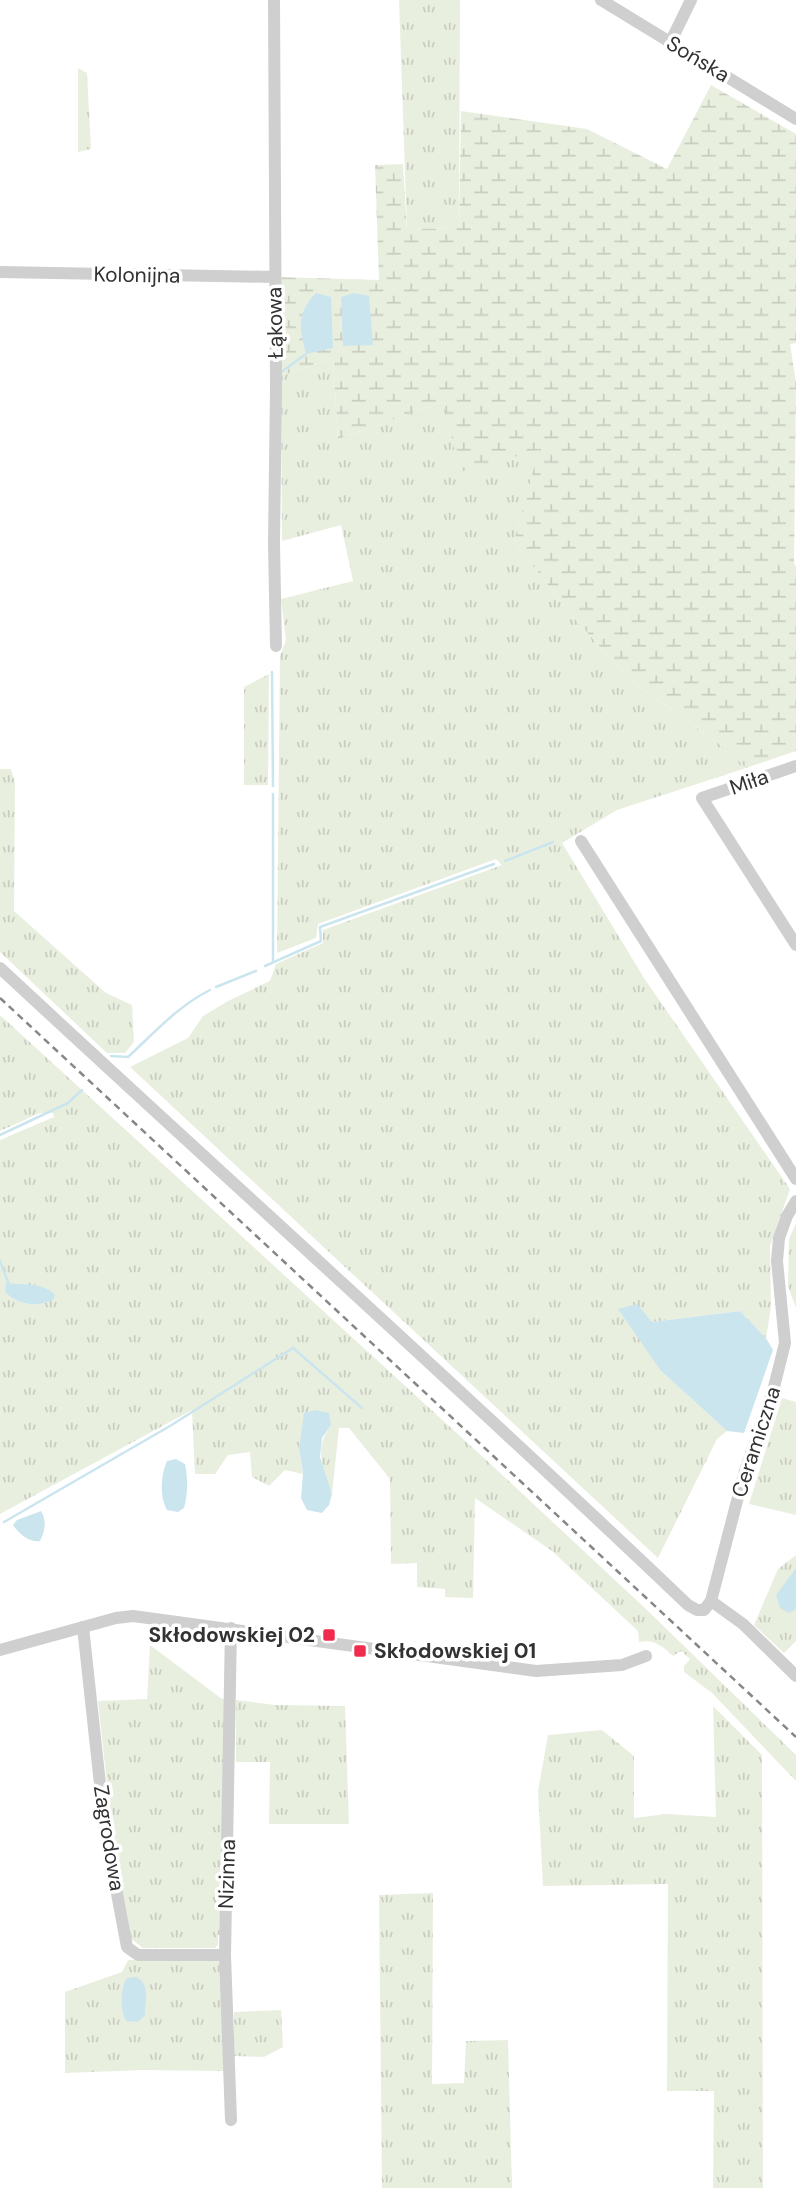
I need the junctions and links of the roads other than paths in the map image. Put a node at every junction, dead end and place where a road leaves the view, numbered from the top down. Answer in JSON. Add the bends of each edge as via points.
{"nodes":[{"id":1,"x":274,"y":0,"type":"edge"},
{"id":2,"x":601,"y":0,"type":"edge"},
{"id":3,"x":691,"y":0,"type":"edge"},
{"id":4,"x":670,"y":43,"type":"junction"},
{"id":5,"x":796,"y":119,"type":"edge"},
{"id":6,"x":0,"y":272,"type":"edge"},
{"id":7,"x":275,"y":277,"type":"junction"},
{"id":8,"x":276,"y":646,"type":"dead end"},
{"id":9,"x":796,"y":766,"type":"edge"},
{"id":10,"x":581,"y":841,"type":"dead end"},
{"id":11,"x":796,"y":945,"type":"edge"},
{"id":12,"x":0,"y":968,"type":"edge"},
{"id":13,"x":796,"y":1179,"type":"edge"},
{"id":14,"x":796,"y":1201,"type":"edge"},
{"id":15,"x":711,"y":1601,"type":"junction"},
{"id":16,"x":83,"y":1627,"type":"junction"},
{"id":17,"x":231,"y":1628,"type":"junction"},
{"id":18,"x":0,"y":1650,"type":"edge"},
{"id":19,"x":646,"y":1656,"type":"dead end"},
{"id":20,"x":796,"y":1676,"type":"edge"},
{"id":21,"x":225,"y":1955,"type":"junction"},
{"id":22,"x":231,"y":2120,"type":"dead end"}],
"edges":[{"from":1,"to":7,"type":"street","name":"Łąkowa"},
{"from":2,"to":4,"type":"street","name":"Sońska"},
{"from":3,"to":4,"type":"street"},
{"from":4,"to":5,"type":"street","name":"Sońska"},
{"from":6,"to":7,"type":"street","name":"Kolonijna"},
{"from":7,"to":8,"type":"street","name":"Łąkowa"},
{"from":9,"to":11,"type":"street","name":"Miła","via":[[702,798]]},
{"from":10,"to":13,"type":"street"},
{"from":12,"to":15,"type":"street","via":[[688,1605],[702,1611]]},
{"from":14,"to":15,"type":"street","name":"Ceramiczna","via":[[779,1238],[777,1261],[785,1343]]},
{"from":15,"to":20,"type":"street","via":[[743,1624]]},
{"from":16,"to":17,"type":"street","via":[[133,1616]]},
{"from":16,"to":18,"type":"street"},
{"from":16,"to":21,"type":"street","name":"Zagrodowa","via":[[105,1830],[127,1947],[138,1955]]},
{"from":17,"to":19,"type":"street","via":[[536,1671],[622,1665]]},
{"from":17,"to":21,"type":"street","name":"Nizinna"},
{"from":21,"to":22,"type":"street","name":"Nizinna"}]}
